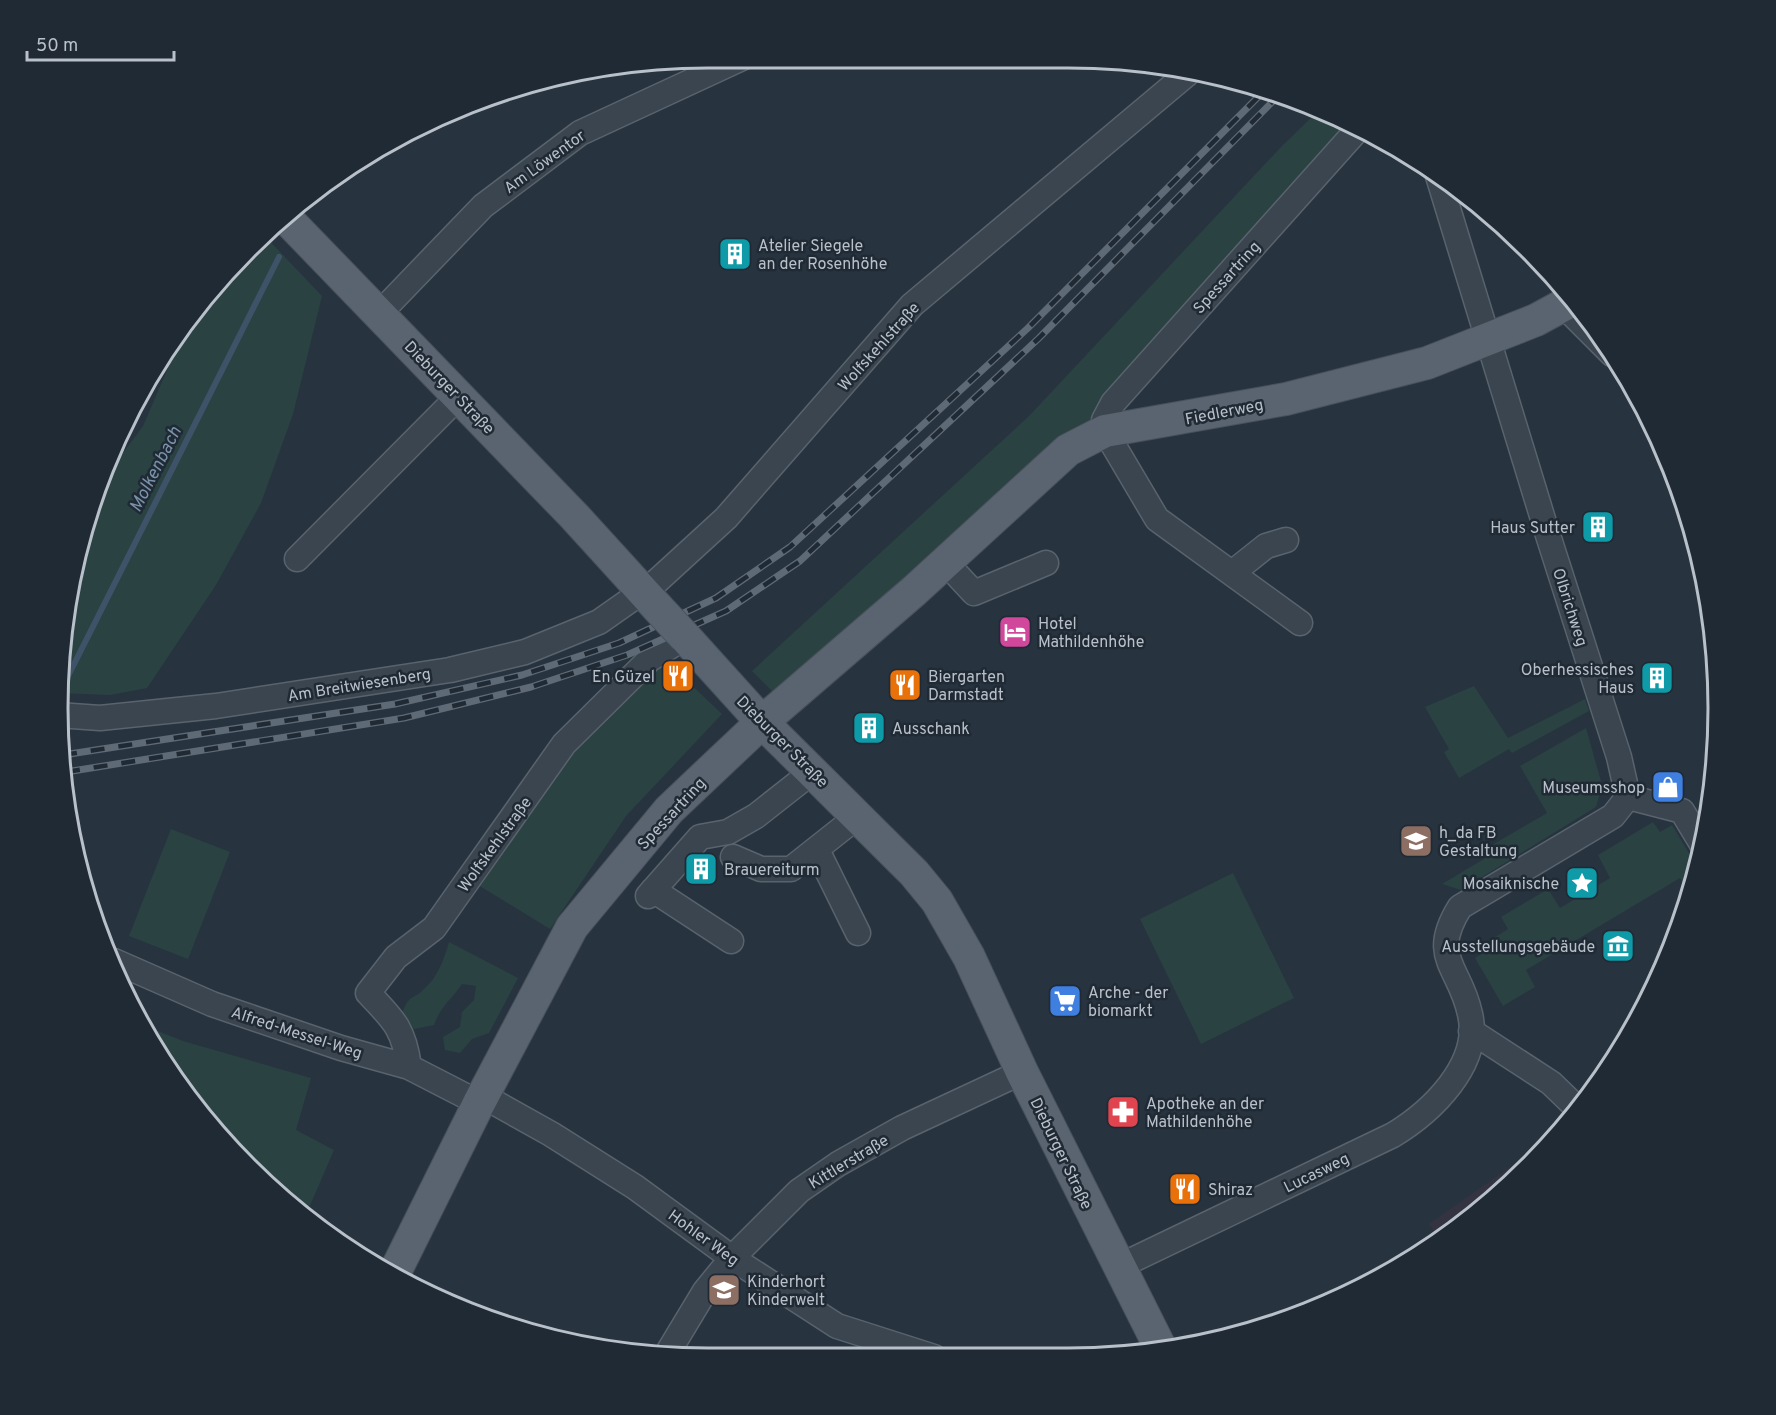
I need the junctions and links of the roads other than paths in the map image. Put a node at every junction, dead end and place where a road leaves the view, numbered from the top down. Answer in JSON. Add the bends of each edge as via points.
{"nodes":[{"id":1,"x":720,"y":68,"type":"edge"},
{"id":2,"x":1182,"y":78,"type":"edge"},
{"id":3,"x":1354,"y":135,"type":"edge"},
{"id":4,"x":1442,"y":188,"type":"edge"},
{"id":5,"x":290,"y":222,"type":"edge"},
{"id":6,"x":1565,"y":304,"type":"edge"},
{"id":7,"x":379,"y":314,"type":"junction"},
{"id":8,"x":1487,"y":331,"type":"junction"},
{"id":9,"x":459,"y":396,"type":"junction"},
{"id":10,"x":1105,"y":431,"type":"junction"},
{"id":11,"x":1068,"y":450,"type":"joint"},
{"id":12,"x":1286,"y":540,"type":"dead end"},
{"id":13,"x":297,"y":559,"type":"dead end"},
{"id":14,"x":946,"y":562,"type":"junction"},
{"id":15,"x":1046,"y":563,"type":"dead end"},
{"id":16,"x":1232,"y":573,"type":"junction"},
{"id":17,"x":650,"y":599,"type":"junction"},
{"id":18,"x":1300,"y":623,"type":"dead end"},
{"id":19,"x":685,"y":637,"type":"junction"},
{"id":20,"x":68,"y":716,"type":"edge"},
{"id":21,"x":762,"y":722,"type":"junction"},
{"id":22,"x":812,"y":772,"type":"junction"},
{"id":23,"x":1628,"y":797,"type":"junction"},
{"id":24,"x":858,"y":816,"type":"junction"},
{"id":25,"x":1696,"y":834,"type":"edge"},
{"id":26,"x":817,"y":850,"type":"junction"},
{"id":27,"x":733,"y":857,"type":"dead end"},
{"id":28,"x":858,"y":933,"type":"dead end"},
{"id":29,"x":731,"y":941,"type":"dead end"},
{"id":30,"x":122,"y":964,"type":"edge"},
{"id":31,"x":1471,"y":1031,"type":"junction"},
{"id":32,"x":410,"y":1067,"type":"junction"},
{"id":33,"x":1022,"y":1072,"type":"junction"},
{"id":34,"x":481,"y":1099,"type":"junction"},
{"id":35,"x":1571,"y":1103,"type":"edge"},
{"id":36,"x":732,"y":1258,"type":"junction"},
{"id":37,"x":397,"y":1267,"type":"edge"},
{"id":38,"x":1118,"y":1267,"type":"junction"},
{"id":39,"x":1157,"y":1341,"type":"edge"},
{"id":40,"x":672,"y":1346,"type":"edge"},
{"id":41,"x":906,"y":1348,"type":"edge"}],
"edges":[{"from":1,"to":7,"type":"street","name":"Am Löwentor","via":[[580,133],[483,206]]},
{"from":2,"to":17,"type":"street","name":"Wolfskehlstraße","via":[[912,305]]},
{"from":3,"to":10,"type":"street","name":"Spessartring","via":[[1113,403],[1104,420]]},
{"from":4,"to":8,"type":"street","name":"Olbrichweg"},
{"from":5,"to":7,"type":"main road","name":"Dieburger Straße"},
{"from":6,"to":8,"type":"main road","name":"Fiedlerweg","via":[[1536,320]]},
{"from":7,"to":9,"type":"main road","name":"Dieburger Straße"},
{"from":8,"to":10,"type":"main road","name":"Fiedlerweg","via":[[1427,363],[1286,399]]},
{"from":8,"to":23,"type":"street","name":"Olbrichweg"},
{"from":9,"to":13,"type":"street"},
{"from":9,"to":17,"type":"main road","name":"Dieburger Straße"},
{"from":10,"to":11,"type":"main road","name":"Fiedlerweg"},
{"from":10,"to":16,"type":"street","via":[[1157,519]]},
{"from":11,"to":14,"type":"main road","name":"Spessartring"},
{"from":12,"to":16,"type":"street","via":[[1266,546]]},
{"from":14,"to":15,"type":"street","via":[[974,593]]},
{"from":14,"to":21,"type":"main road","name":"Spessartring"},
{"from":16,"to":18,"type":"street"},
{"from":17,"to":19,"type":"main road","name":"Dieburger Straße","bridge":true},
{"from":17,"to":20,"type":"street","name":"Am Breitwiesenberg","via":[[525,651],[450,670],[216,706],[100,718]]},
{"from":19,"to":21,"type":"main road","name":"Dieburger Straße"},
{"from":19,"to":32,"type":"street","name":"Wolfskehlstraße","via":[[650,659],[564,744],[434,928],[396,957],[368,993],[398,1025]]},
{"from":21,"to":22,"type":"main road","name":"Dieburger Straße"},
{"from":21,"to":34,"type":"main road","name":"Spessartring","via":[[669,810],[572,927]]},
{"from":22,"to":24,"type":"main road","name":"Dieburger Straße"},
{"from":22,"to":29,"type":"street","via":[[756,816],[728,832],[700,837],[650,893]]},
{"from":23,"to":25,"type":"street","via":[[1682,811]]},
{"from":23,"to":31,"type":"street","via":[[1613,816],[1460,907],[1450,924],[1445,950],[1467,1004]]},
{"from":24,"to":26,"type":"street"},
{"from":24,"to":33,"type":"main road","name":"Dieburger Straße","via":[[937,901],[969,957]]},
{"from":26,"to":27,"type":"street","via":[[791,869],[761,869]]},
{"from":26,"to":28,"type":"street"},
{"from":30,"to":32,"type":"street","name":"Alfred-Messel-Weg","via":[[212,1004]]},
{"from":31,"to":35,"type":"street","via":[[1551,1083]]},
{"from":31,"to":38,"type":"street","name":"Lucasweg","via":[[1457,1073],[1419,1119]]},
{"from":32,"to":34,"type":"street","name":"Alfred-Messel-Weg"},
{"from":33,"to":36,"type":"street","name":"Kittlerstraße","via":[[902,1128],[838,1164],[799,1191]]},
{"from":33,"to":38,"type":"main road","name":"Dieburger Straße"},
{"from":34,"to":36,"type":"street","name":"Hohler Weg","via":[[551,1134],[635,1186]]},
{"from":34,"to":37,"type":"main road","name":"Spessartring"},
{"from":36,"to":40,"type":"street","name":"Kittlerstraße","via":[[705,1291]]},
{"from":36,"to":41,"type":"street","name":"Hohler Weg","via":[[837,1326]]},
{"from":38,"to":39,"type":"main road","name":"Dieburger Straße"}]}
